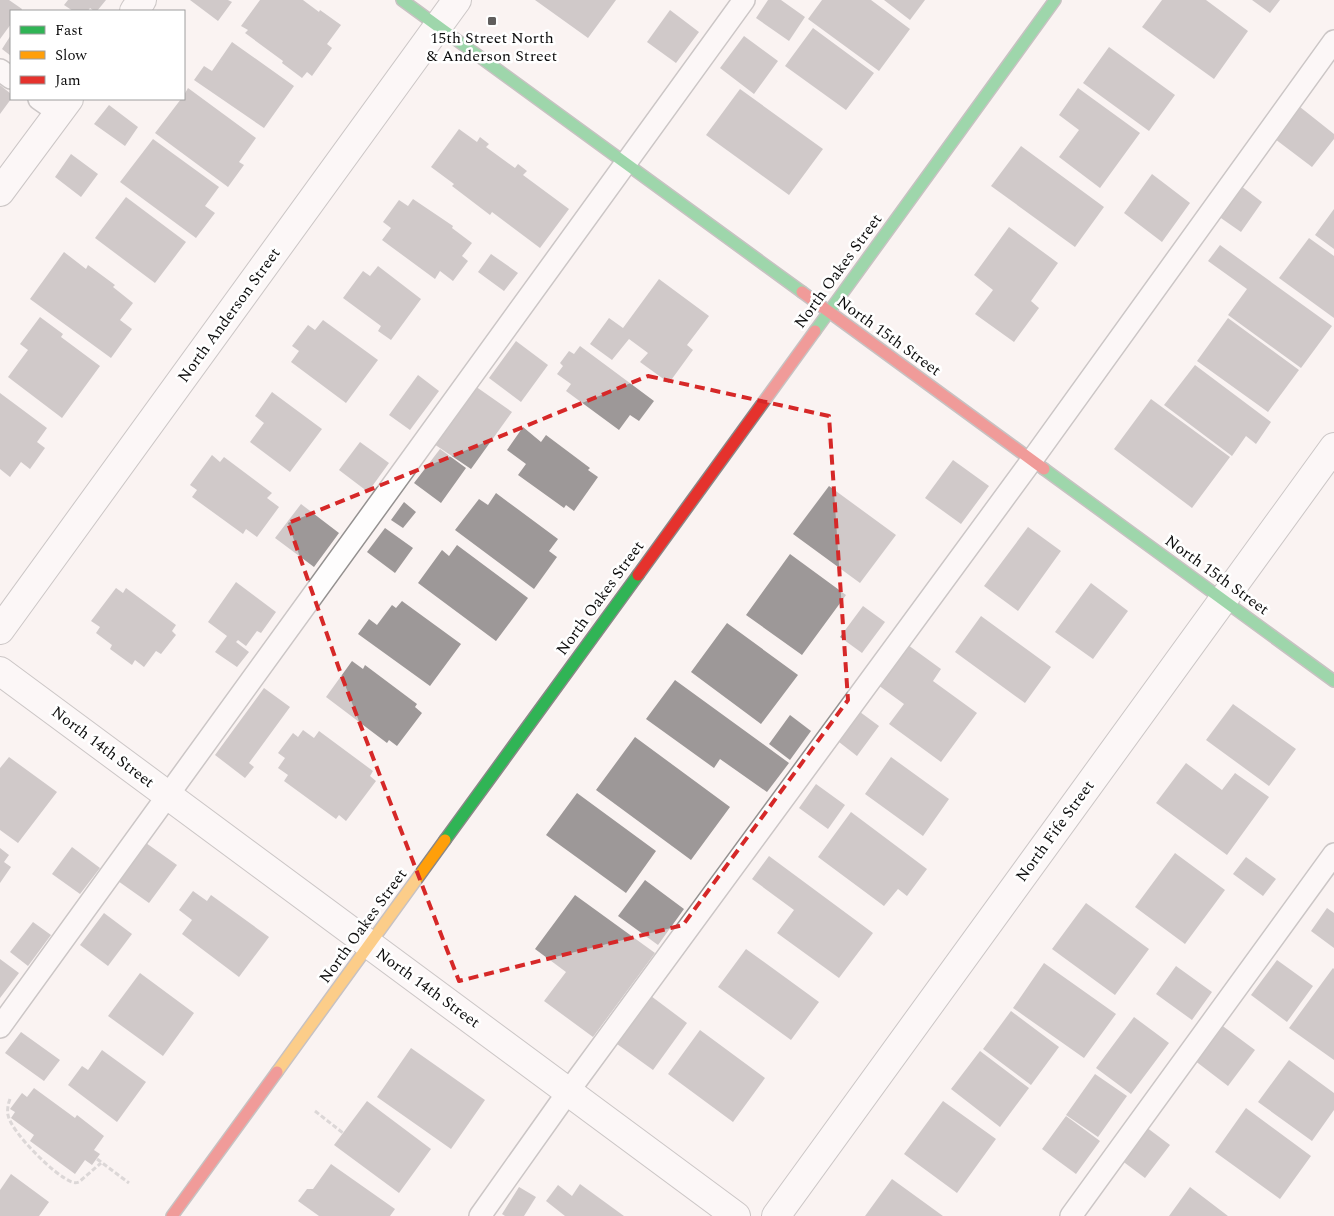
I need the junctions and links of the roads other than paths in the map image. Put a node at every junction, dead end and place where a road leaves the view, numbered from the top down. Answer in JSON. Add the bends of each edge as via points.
{"nodes":[{"id":1,"x":402,"y":0,"type":"edge"},
{"id":2,"x":458,"y":0,"type":"edge"},
{"id":3,"x":744,"y":0,"type":"edge"},
{"id":4,"x":1055,"y":0,"type":"edge"},
{"id":5,"x":438,"y":27,"type":"junction"},
{"id":6,"x":1334,"y":40,"type":"edge"},
{"id":7,"x":56,"y":103,"type":"edge"},
{"id":8,"x":625,"y":164,"type":"junction"},
{"id":9,"x":0,"y":192,"type":"edge"},
{"id":10,"x":828,"y":312,"type":"junction"},
{"id":11,"x":1334,"y":447,"type":"edge"},
{"id":12,"x":1032,"y":460,"type":"junction"},
{"id":13,"x":1223,"y":600,"type":"junction"},
{"id":14,"x":0,"y":630,"type":"edge"},
{"id":15,"x":0,"y":671,"type":"edge"},
{"id":16,"x":1334,"y":681,"type":"edge"},
{"id":17,"x":167,"y":796,"type":"junction"},
{"id":18,"x":1334,"y":854,"type":"edge"},
{"id":19,"x":369,"y":945,"type":"junction"},
{"id":20,"x":0,"y":1026,"type":"edge"},
{"id":21,"x":568,"y":1092,"type":"junction"},
{"id":22,"x":172,"y":1216,"type":"edge"},
{"id":23,"x":480,"y":1216,"type":"edge"},
{"id":24,"x":736,"y":1216,"type":"edge"},
{"id":25,"x":776,"y":1216,"type":"edge"},
{"id":26,"x":1071,"y":1216,"type":"edge"}],
"edges":[{"from":1,"to":5,"type":"street","name":"North 15th Street"},
{"from":2,"to":5,"type":"street","name":"North Anderson Street"},
{"from":3,"to":8,"type":"lane"},
{"from":4,"to":10,"type":"street","name":"North Oakes Street"},
{"from":5,"to":8,"type":"street","name":"North 15th Street"},
{"from":5,"to":14,"type":"street","name":"North Anderson Street"},
{"from":6,"to":12,"type":"lane"},
{"from":7,"to":9,"type":"street"},
{"from":8,"to":10,"type":"street","name":"North 15th Street"},
{"from":8,"to":17,"type":"lane"},
{"from":10,"to":12,"type":"street","name":"North 15th Street"},
{"from":10,"to":19,"type":"street","name":"North Oakes Street"},
{"from":11,"to":13,"type":"street","name":"North Fife Street"},
{"from":12,"to":13,"type":"street","name":"North 15th Street"},
{"from":12,"to":21,"type":"lane"},
{"from":13,"to":16,"type":"street","name":"North 15th Street"},
{"from":13,"to":25,"type":"street","name":"North Fife Street"},
{"from":15,"to":17,"type":"street","name":"North 14th Street"},
{"from":17,"to":19,"type":"street","name":"North 14th Street"},
{"from":17,"to":20,"type":"lane"},
{"from":18,"to":26,"type":"lane"},
{"from":19,"to":21,"type":"street","name":"North 14th Street"},
{"from":19,"to":22,"type":"street","name":"North Oakes Street"},
{"from":21,"to":23,"type":"lane"},
{"from":21,"to":24,"type":"street","name":"North 14th Street"}]}
